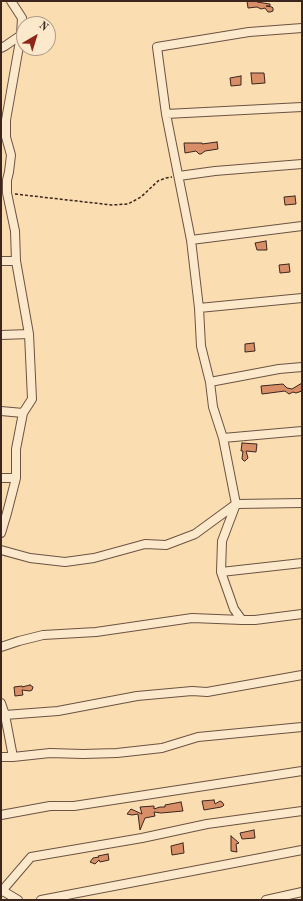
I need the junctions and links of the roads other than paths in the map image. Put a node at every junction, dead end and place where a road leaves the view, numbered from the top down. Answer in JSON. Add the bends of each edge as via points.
{"nodes":[{"id":1,"x":11,"y":1,"type":"edge"},
{"id":2,"x":21,"y":16,"type":"edge"},
{"id":3,"x":302,"y":28,"type":"edge"},
{"id":4,"x":16,"y":38,"type":"edge"},
{"id":5,"x":1,"y":48,"type":"edge"},
{"id":6,"x":17,"y":56,"type":"edge"},
{"id":7,"x":302,"y":107,"type":"edge"},
{"id":8,"x":166,"y":114,"type":"junction"},
{"id":9,"x":3,"y":121,"type":"edge"},
{"id":10,"x":302,"y":164,"type":"edge"},
{"id":11,"x":179,"y":176,"type":"junction"},
{"id":12,"x":4,"y":194,"type":"edge"},
{"id":13,"x":302,"y":226,"type":"edge"},
{"id":14,"x":191,"y":240,"type":"junction"},
{"id":15,"x":1,"y":261,"type":"edge"},
{"id":16,"x":16,"y":261,"type":"junction"},
{"id":17,"x":302,"y":298,"type":"edge"},
{"id":18,"x":199,"y":308,"type":"junction"},
{"id":19,"x":29,"y":334,"type":"junction"},
{"id":20,"x":1,"y":335,"type":"edge"},
{"id":21,"x":302,"y":367,"type":"edge"},
{"id":22,"x":210,"y":382,"type":"junction"},
{"id":23,"x":1,"y":412,"type":"edge"},
{"id":24,"x":23,"y":413,"type":"junction"},
{"id":25,"x":302,"y":431,"type":"edge"},
{"id":26,"x":223,"y":438,"type":"junction"},
{"id":27,"x":1,"y":478,"type":"edge"},
{"id":28,"x":16,"y":478,"type":"junction"},
{"id":29,"x":302,"y":503,"type":"edge"},
{"id":30,"x":236,"y":504,"type":"junction"},
{"id":31,"x":1,"y":533,"type":"edge"},
{"id":32,"x":1,"y":550,"type":"edge"},
{"id":33,"x":302,"y":563,"type":"edge"},
{"id":34,"x":221,"y":572,"type":"junction"},
{"id":35,"x":302,"y":614,"type":"edge"},
{"id":36,"x":242,"y":620,"type":"junction"},
{"id":37,"x":1,"y":647,"type":"edge"},
{"id":38,"x":302,"y":675,"type":"edge"},
{"id":39,"x":1,"y":703,"type":"edge"},
{"id":40,"x":3,"y":715,"type":"edge"},
{"id":41,"x":302,"y":727,"type":"edge"},
{"id":42,"x":1,"y":757,"type":"edge"},
{"id":43,"x":12,"y":757,"type":"junction"},
{"id":44,"x":302,"y":771,"type":"edge"},
{"id":45,"x":302,"y":811,"type":"edge"},
{"id":46,"x":1,"y":815,"type":"edge"},
{"id":47,"x":302,"y":850,"type":"edge"},
{"id":48,"x":2,"y":892,"type":"edge"},
{"id":49,"x":302,"y":892,"type":"edge"},
{"id":50,"x":18,"y":900,"type":"edge"},
{"id":51,"x":41,"y":900,"type":"edge"},
{"id":52,"x":266,"y":900,"type":"edge"}],
"edges":[{"from":1,"to":2,"type":"street"},
{"from":3,"to":8,"type":"street","via":[[249,32],[157,47]]},
{"from":4,"to":5,"type":"street"},
{"from":6,"to":9,"type":"street"},
{"from":7,"to":8,"type":"street"},
{"from":8,"to":11,"type":"street"},
{"from":9,"to":12,"type":"street","via":[[10,154]]},
{"from":10,"to":11,"type":"street","via":[[215,170]]},
{"from":11,"to":14,"type":"street"},
{"from":12,"to":16,"type":"street","via":[[15,231]]},
{"from":13,"to":14,"type":"street"},
{"from":14,"to":18,"type":"street"},
{"from":15,"to":16,"type":"street"},
{"from":16,"to":19,"type":"street"},
{"from":17,"to":18,"type":"street"},
{"from":18,"to":22,"type":"street","via":[[201,346]]},
{"from":19,"to":20,"type":"street"},
{"from":19,"to":24,"type":"street","via":[[32,398]]},
{"from":21,"to":22,"type":"street"},
{"from":22,"to":26,"type":"street","via":[[213,408]]},
{"from":23,"to":24,"type":"street"},
{"from":24,"to":28,"type":"street","via":[[16,449]]},
{"from":25,"to":26,"type":"street"},
{"from":26,"to":30,"type":"street"},
{"from":27,"to":28,"type":"street"},
{"from":28,"to":31,"type":"street"},
{"from":29,"to":30,"type":"street"},
{"from":30,"to":32,"type":"street","via":[[195,534],[166,545],[145,544],[94,558],[65,562],[30,558]]},
{"from":30,"to":34,"type":"street","via":[[222,541]]},
{"from":33,"to":34,"type":"street"},
{"from":34,"to":36,"type":"street","via":[[234,609]]},
{"from":35,"to":36,"type":"street"},
{"from":36,"to":37,"type":"street","via":[[192,618],[96,632],[43,635]]},
{"from":38,"to":40,"type":"street","via":[[207,692],[138,696],[58,711]]},
{"from":39,"to":40,"type":"street"},
{"from":40,"to":43,"type":"street"},
{"from":41,"to":43,"type":"street","via":[[198,737],[162,748],[117,753],[50,753]]},
{"from":42,"to":43,"type":"street"},
{"from":44,"to":46,"type":"street"},
{"from":45,"to":48,"type":"street","via":[[207,824],[30,857]]},
{"from":47,"to":51,"type":"street"},
{"from":48,"to":50,"type":"street"},
{"from":49,"to":52,"type":"street"}]}
